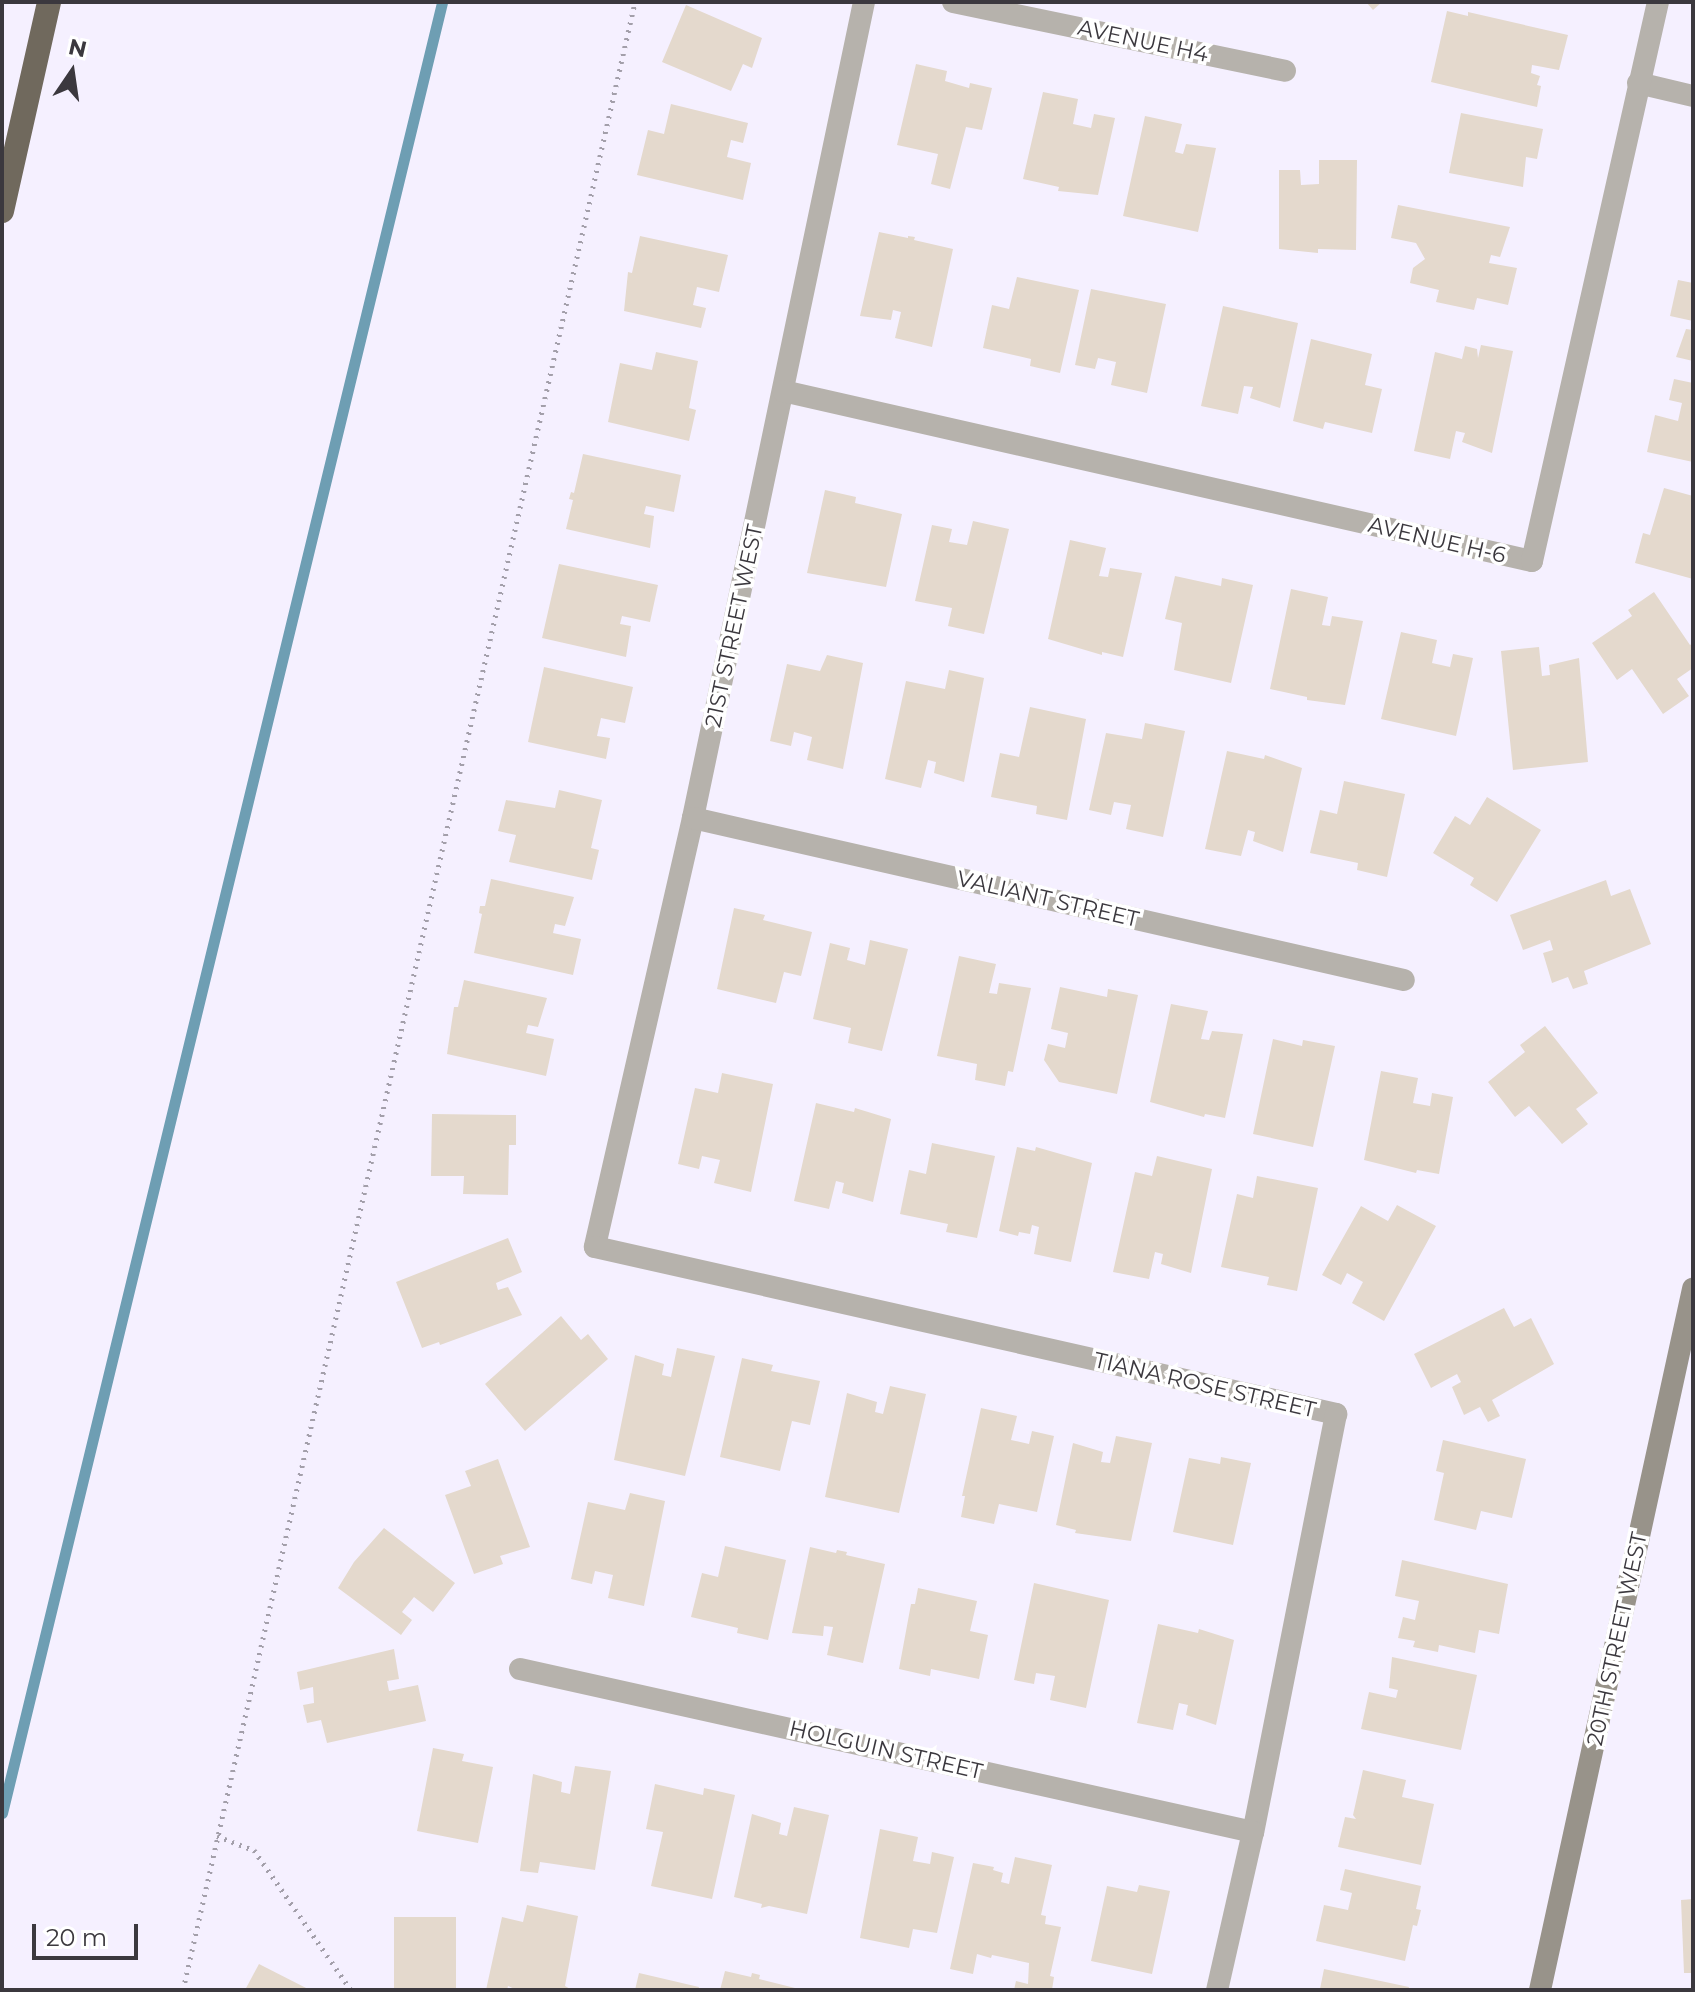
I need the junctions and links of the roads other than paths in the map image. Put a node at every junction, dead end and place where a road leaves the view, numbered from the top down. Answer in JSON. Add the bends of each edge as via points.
{"nodes":[{"id":1,"x":49,"y":2,"type":"edge"},
{"id":2,"x":864,"y":2,"type":"edge"},
{"id":3,"x":953,"y":2,"type":"edge"},
{"id":4,"x":1658,"y":2,"type":"edge"},
{"id":5,"x":1285,"y":71,"type":"dead end"},
{"id":6,"x":1638,"y":83,"type":"junction"},
{"id":7,"x":1693,"y":96,"type":"edge"},
{"id":8,"x":2,"y":211,"type":"edge"},
{"id":9,"x":783,"y":391,"type":"junction"},
{"id":10,"x":693,"y":818,"type":"junction"},
{"id":11,"x":1404,"y":980,"type":"dead end"},
{"id":12,"x":595,"y":1247,"type":"joint"},
{"id":13,"x":1693,"y":1289,"type":"edge"},
{"id":14,"x":520,"y":1669,"type":"dead end"},
{"id":15,"x":1253,"y":1832,"type":"junction"},
{"id":16,"x":1217,"y":1990,"type":"edge"},
{"id":17,"x":1540,"y":1990,"type":"edge"}],
"edges":[{"from":1,"to":8,"type":"highway"},
{"from":2,"to":9,"type":"street","name":"21ST STREET WEST"},
{"from":3,"to":5,"type":"street","name":"AVENUE H4"},
{"from":4,"to":6,"type":"street","name":"AVENUE H-6"},
{"from":6,"to":7,"type":"street"},
{"from":6,"to":9,"type":"street","name":"AVENUE H-6","via":[[1532,561]]},
{"from":9,"to":10,"type":"street","name":"21ST STREET WEST"},
{"from":10,"to":11,"type":"street","name":"VALIANT STREET"},
{"from":10,"to":12,"type":"street","name":"21ST STREET WEST"},
{"from":12,"to":15,"type":"street","name":"TIANA ROSE STREET","via":[[1336,1414]]},
{"from":13,"to":17,"type":"main road","name":"20TH STREET WEST"},
{"from":14,"to":15,"type":"street","name":"HOLGUIN STREET"},
{"from":15,"to":16,"type":"street","name":"TIANA ROSE STREET"}]}
